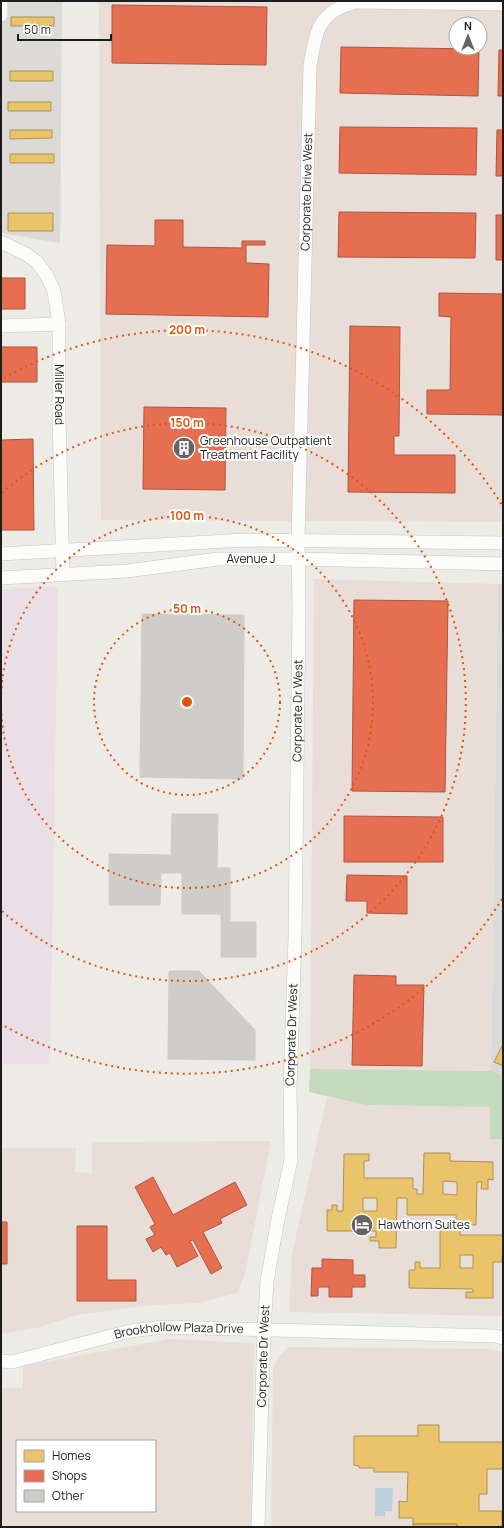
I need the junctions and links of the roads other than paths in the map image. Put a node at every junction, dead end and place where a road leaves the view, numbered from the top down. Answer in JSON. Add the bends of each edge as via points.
{"nodes":[{"id":1,"x":1,"y":1,"type":"edge"},
{"id":2,"x":497,"y":4,"type":"edge"},
{"id":3,"x":1,"y":15,"type":"edge"},
{"id":4,"x":1,"y":242,"type":"edge"},
{"id":5,"x":58,"y":324,"type":"junction"},
{"id":6,"x":1,"y":326,"type":"edge"},
{"id":7,"x":298,"y":540,"type":"junction"},
{"id":8,"x":503,"y":543,"type":"edge"},
{"id":9,"x":62,"y":551,"type":"junction"},
{"id":10,"x":1,"y":554,"type":"edge"},
{"id":11,"x":299,"y":559,"type":"junction"},
{"id":12,"x":503,"y":564,"type":"edge"},
{"id":13,"x":63,"y":574,"type":"junction"},
{"id":14,"x":1,"y":578,"type":"edge"},
{"id":15,"x":264,"y":1330,"type":"junction"},
{"id":16,"x":503,"y":1338,"type":"edge"},
{"id":17,"x":1,"y":1361,"type":"edge"},
{"id":18,"x":258,"y":1527,"type":"edge"}],
"edges":[{"from":1,"to":3,"type":"street"},
{"from":2,"to":7,"type":"street","name":"Corporate Drive West","via":[[355,2],[340,6],[327,15],[316,34],[310,65]]},
{"from":4,"to":5,"type":"street","name":"Miller Road","via":[[37,262],[47,276],[54,291]]},
{"from":5,"to":6,"type":"street"},
{"from":5,"to":9,"type":"street","name":"Miller Road"},
{"from":7,"to":8,"type":"street","name":"Avenue J"},
{"from":7,"to":9,"type":"street","name":"Avenue J","via":[[244,540]]},
{"from":7,"to":11,"type":"street","name":"Corporate Dr West"},
{"from":9,"to":10,"type":"street","name":"Avenue J"},
{"from":9,"to":13,"type":"street","name":"Miller Road"},
{"from":11,"to":12,"type":"street","name":"Avenue J"},
{"from":11,"to":13,"type":"street","name":"Avenue J","via":[[218,559],[127,571]]},
{"from":11,"to":15,"type":"street","name":"Corporate Dr West","via":[[291,1160],[267,1282]]},
{"from":13,"to":14,"type":"street","name":"Avenue J"},
{"from":15,"to":16,"type":"street","name":"Brookhollow Plaza Drive"},
{"from":15,"to":17,"type":"street","name":"Brookhollow Plaza Drive","via":[[163,1327],[130,1331],[12,1362]]},
{"from":15,"to":18,"type":"street","name":"Corporate Dr West"}]}
